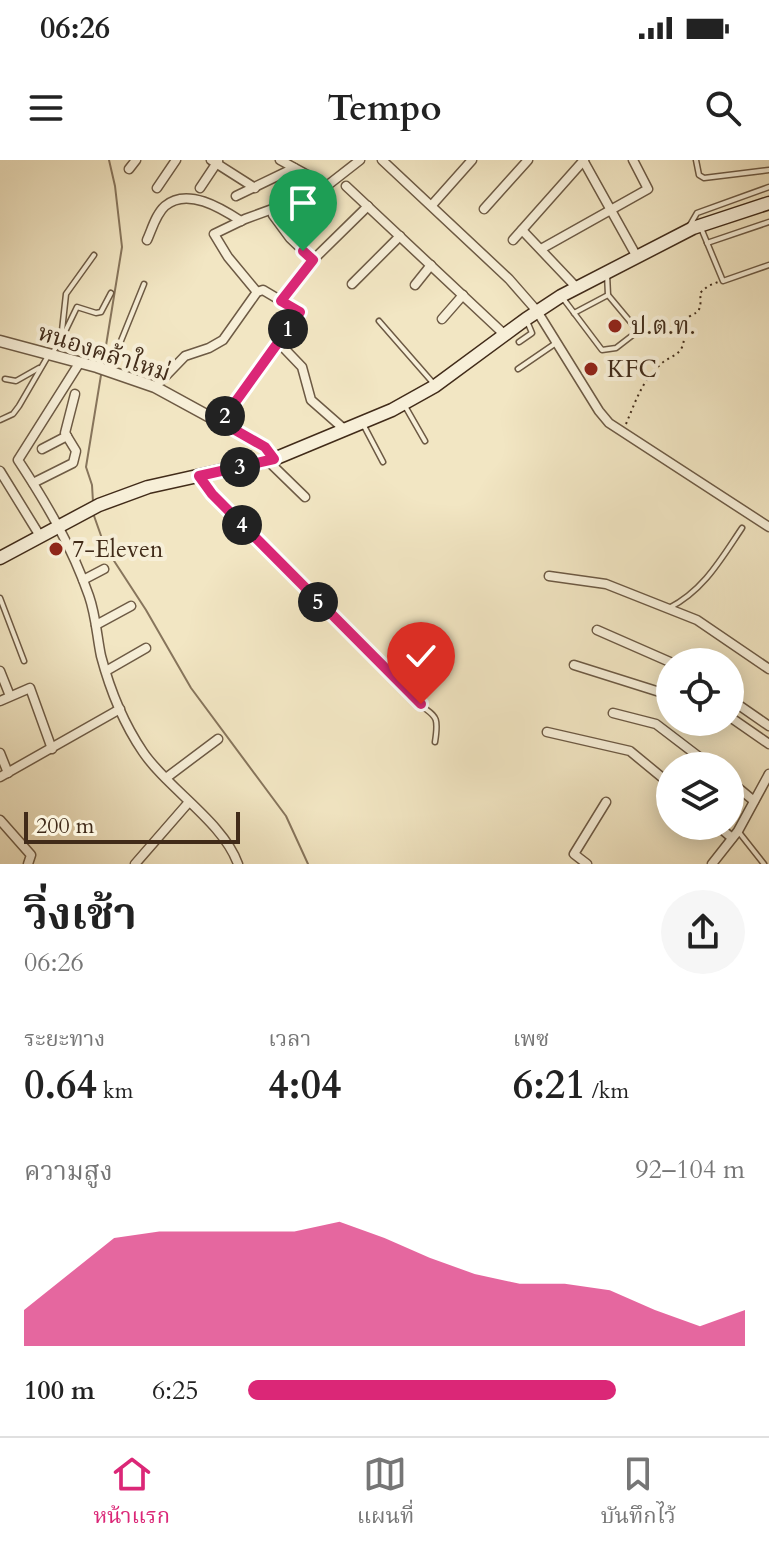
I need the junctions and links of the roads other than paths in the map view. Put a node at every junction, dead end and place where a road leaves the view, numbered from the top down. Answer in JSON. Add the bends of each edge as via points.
{"nodes":[{"id":1,"x":136,"y":160,"type":"edge"},
{"id":2,"x":176,"y":160,"type":"edge"},
{"id":3,"x":280,"y":160,"type":"edge"},
{"id":4,"x":360,"y":160,"type":"edge"},
{"id":5,"x":382,"y":160,"type":"edge"},
{"id":6,"x":472,"y":160,"type":"edge"},
{"id":7,"x":528,"y":160,"type":"edge"},
{"id":8,"x":583,"y":160,"type":"edge"},
{"id":9,"x":696,"y":160,"type":"edge"},
{"id":10,"x":215,"y":161,"type":"edge"},
{"id":11,"x":637,"y":162,"type":"edge"},
{"id":12,"x":294,"y":168,"type":"junction"},
{"id":13,"x":129,"y":169,"type":"dead end"},
{"id":14,"x":769,"y":170,"type":"edge"},
{"id":15,"x":313,"y":178,"type":"dead end"},
{"id":16,"x":346,"y":186,"type":"dead end"},
{"id":17,"x":769,"y":187,"type":"edge"},
{"id":18,"x":157,"y":188,"type":"dead end"},
{"id":19,"x":200,"y":188,"type":"dead end"},
{"id":20,"x":255,"y":188,"type":"junction"},
{"id":21,"x":236,"y":196,"type":"dead end"},
{"id":22,"x":769,"y":203,"type":"edge"},
{"id":23,"x":432,"y":205,"type":"junction"},
{"id":24,"x":368,"y":206,"type":"junction"},
{"id":25,"x":484,"y":209,"type":"dead end"},
{"id":26,"x":610,"y":209,"type":"junction"},
{"id":27,"x":273,"y":215,"type":"dead end"},
{"id":28,"x":241,"y":221,"type":"junction"},
{"id":29,"x":769,"y":222,"type":"edge"},
{"id":30,"x":693,"y":228,"type":"junction"},
{"id":31,"x":522,"y":230,"type":"junction"},
{"id":32,"x":400,"y":236,"type":"junction"},
{"id":33,"x":147,"y":240,"type":"dead end"},
{"id":34,"x":513,"y":240,"type":"dead end"},
{"id":35,"x":707,"y":243,"type":"junction"},
{"id":36,"x":541,"y":249,"type":"junction"},
{"id":37,"x":94,"y":255,"type":"dead end"},
{"id":38,"x":637,"y":257,"type":"junction"},
{"id":39,"x":313,"y":260,"type":"junction"},
{"id":40,"x":431,"y":265,"type":"junction"},
{"id":41,"x":769,"y":265,"type":"edge"},
{"id":42,"x":607,"y":272,"type":"junction"},
{"id":43,"x":144,"y":284,"type":"dead end"},
{"id":44,"x":352,"y":284,"type":"dead end"},
{"id":45,"x":415,"y":285,"type":"dead end"},
{"id":46,"x":577,"y":288,"type":"junction"},
{"id":47,"x":257,"y":292,"type":"junction"},
{"id":48,"x":111,"y":293,"type":"dead end"},
{"id":49,"x":463,"y":295,"type":"junction"},
{"id":50,"x":608,"y":295,"type":"junction"},
{"id":51,"x":561,"y":296,"type":"junction"},
{"id":52,"x":281,"y":301,"type":"junction"},
{"id":53,"x":574,"y":313,"type":"junction"},
{"id":54,"x":531,"y":315,"type":"junction"},
{"id":55,"x":442,"y":319,"type":"dead end"},
{"id":56,"x":379,"y":321,"type":"dead end"},
{"id":57,"x":505,"y":335,"type":"junction"},
{"id":58,"x":61,"y":340,"type":"junction"},
{"id":59,"x":0,"y":341,"type":"edge"},
{"id":60,"x":278,"y":342,"type":"junction"},
{"id":61,"x":519,"y":342,"type":"dead end"},
{"id":62,"x":556,"y":343,"type":"junction"},
{"id":63,"x":51,"y":354,"type":"junction"},
{"id":64,"x":80,"y":362,"type":"junction"},
{"id":65,"x":41,"y":367,"type":"junction"},
{"id":66,"x":105,"y":369,"type":"junction"},
{"id":67,"x":518,"y":369,"type":"dead end"},
{"id":68,"x":5,"y":379,"type":"dead end"},
{"id":69,"x":435,"y":386,"type":"junction"},
{"id":70,"x":155,"y":387,"type":"junction"},
{"id":71,"x":75,"y":394,"type":"dead end"},
{"id":72,"x":404,"y":404,"type":"junction"},
{"id":73,"x":0,"y":420,"type":"edge"},
{"id":74,"x":221,"y":422,"type":"junction"},
{"id":75,"x":362,"y":422,"type":"junction"},
{"id":76,"x":344,"y":429,"type":"junction"},
{"id":77,"x":67,"y":436,"type":"junction"},
{"id":78,"x":425,"y":441,"type":"dead end"},
{"id":79,"x":42,"y":449,"type":"dead end"},
{"id":80,"x":270,"y":460,"type":"junction"},
{"id":81,"x":383,"y":462,"type":"dead end"},
{"id":82,"x":0,"y":471,"type":"edge"},
{"id":83,"x":199,"y":476,"type":"junction"},
{"id":84,"x":33,"y":483,"type":"junction"},
{"id":85,"x":305,"y":497,"type":"dead end"},
{"id":86,"x":59,"y":525,"type":"junction"},
{"id":87,"x":769,"y":527,"type":"edge"},
{"id":88,"x":742,"y":528,"type":"dead end"},
{"id":89,"x":40,"y":536,"type":"junction"},
{"id":90,"x":0,"y":558,"type":"edge"},
{"id":91,"x":104,"y":569,"type":"dead end"},
{"id":92,"x":549,"y":576,"type":"dead end"},
{"id":93,"x":83,"y":580,"type":"junction"},
{"id":94,"x":0,"y":598,"type":"edge"},
{"id":95,"x":131,"y":606,"type":"dead end"},
{"id":96,"x":667,"y":609,"type":"junction"},
{"id":97,"x":96,"y":625,"type":"junction"},
{"id":98,"x":597,"y":630,"type":"dead end"},
{"id":99,"x":146,"y":648,"type":"dead end"},
{"id":100,"x":656,"y":656,"type":"edge"},
{"id":101,"x":24,"y":661,"type":"dead end"},
{"id":102,"x":574,"y":665,"type":"dead end"},
{"id":103,"x":769,"y":669,"type":"edge"},
{"id":104,"x":0,"y":671,"type":"edge"},
{"id":105,"x":106,"y":671,"type":"junction"},
{"id":106,"x":656,"y":691,"type":"edge"},
{"id":107,"x":10,"y":696,"type":"junction"},
{"id":108,"x":0,"y":701,"type":"edge"},
{"id":109,"x":120,"y":709,"type":"junction"},
{"id":110,"x":744,"y":709,"type":"edge"},
{"id":111,"x":613,"y":713,"type":"dead end"},
{"id":112,"x":769,"y":726,"type":"edge"},
{"id":113,"x":744,"y":727,"type":"edge"},
{"id":114,"x":547,"y":732,"type":"dead end"},
{"id":115,"x":218,"y":739,"type":"dead end"},
{"id":116,"x":435,"y":742,"type":"dead end"},
{"id":117,"x":769,"y":744,"type":"edge"},
{"id":118,"x":52,"y":749,"type":"junction"},
{"id":119,"x":693,"y":752,"type":"edge"},
{"id":120,"x":0,"y":753,"type":"edge"},
{"id":121,"x":656,"y":772,"type":"edge"},
{"id":122,"x":769,"y":774,"type":"edge"},
{"id":123,"x":4,"y":775,"type":"edge"},
{"id":124,"x":166,"y":778,"type":"junction"},
{"id":125,"x":744,"y":793,"type":"edge"},
{"id":126,"x":754,"y":801,"type":"junction"},
{"id":127,"x":189,"y":802,"type":"junction"},
{"id":128,"x":606,"y":802,"type":"dead end"},
{"id":129,"x":744,"y":818,"type":"edge"},
{"id":130,"x":0,"y":820,"type":"edge"},
{"id":131,"x":730,"y":840,"type":"edge"},
{"id":132,"x":741,"y":840,"type":"edge"},
{"id":133,"x":28,"y":864,"type":"edge"},
{"id":134,"x":135,"y":864,"type":"edge"},
{"id":135,"x":238,"y":864,"type":"edge"},
{"id":136,"x":587,"y":864,"type":"edge"},
{"id":137,"x":712,"y":864,"type":"edge"},
{"id":138,"x":764,"y":864,"type":"edge"}],
"edges":[{"from":1,"to":13,"type":"street"},
{"from":2,"to":18,"type":"street"},
{"from":3,"to":12,"type":"street"},
{"from":4,"to":28,"type":"street","via":[[319,192]]},
{"from":5,"to":23,"type":"street"},
{"from":6,"to":23,"type":"street"},
{"from":7,"to":25,"type":"street"},
{"from":8,"to":26,"type":"street"},
{"from":8,"to":31,"type":"street"},
{"from":9,"to":14,"type":"lane","via":[[704,178]]},
{"from":10,"to":19,"type":"street"},
{"from":10,"to":20,"type":"street"},
{"from":11,"to":26,"type":"street","via":[[648,189]]},
{"from":12,"to":15,"type":"street"},
{"from":12,"to":20,"type":"street"},
{"from":16,"to":24,"type":"street"},
{"from":17,"to":30,"type":"lane","via":[[697,213]]},
{"from":20,"to":21,"type":"street"},
{"from":22,"to":30,"type":"main road"},
{"from":23,"to":54,"type":"street","via":[[509,279]]},
{"from":24,"to":32,"type":"street"},
{"from":24,"to":39,"type":"street"},
{"from":26,"to":36,"type":"street"},
{"from":26,"to":38,"type":"street"},
{"from":27,"to":39,"type":"street"},
{"from":28,"to":33,"type":"street","via":[[200,200],[177,201],[163,208]]},
{"from":28,"to":47,"type":"street","via":[[214,234]]},
{"from":29,"to":35,"type":"lane"},
{"from":30,"to":35,"type":"lane"},
{"from":30,"to":38,"type":"main road"},
{"from":31,"to":34,"type":"street"},
{"from":31,"to":36,"type":"street"},
{"from":32,"to":40,"type":"street"},
{"from":32,"to":44,"type":"street"},
{"from":35,"to":41,"type":"lane","via":[[723,281]]},
{"from":36,"to":46,"type":"street"},
{"from":37,"to":58,"type":"lane","via":[[66,294]]},
{"from":38,"to":42,"type":"main road"},
{"from":39,"to":52,"type":"street"},
{"from":40,"to":45,"type":"street"},
{"from":40,"to":49,"type":"street"},
{"from":42,"to":46,"type":"main road"},
{"from":42,"to":50,"type":"lane"},
{"from":43,"to":66,"type":"lane"},
{"from":46,"to":51,"type":"main road"},
{"from":47,"to":52,"type":"street"},
{"from":47,"to":70,"type":"street","via":[[223,340],[185,356]]},
{"from":48,"to":58,"type":"lane","via":[[101,312],[77,307]]},
{"from":49,"to":55,"type":"street"},
{"from":49,"to":57,"type":"street"},
{"from":50,"to":53,"type":"lane"},
{"from":50,"to":53,"type":"lane","via":[[638,331],[616,348],[602,350]]},
{"from":51,"to":53,"type":"lane"},
{"from":51,"to":54,"type":"main road"},
{"from":52,"to":60,"type":"street","via":[[300,312]]},
{"from":54,"to":57,"type":"main road"},
{"from":54,"to":61,"type":"lane","via":[[532,333]]},
{"from":54,"to":62,"type":"street"},
{"from":56,"to":69,"type":"lane"},
{"from":57,"to":69,"type":"main road"},
{"from":58,"to":63,"type":"lane"},
{"from":59,"to":63,"type":"street","name":"หนองคล้าใหม่"},
{"from":60,"to":74,"type":"street"},
{"from":60,"to":76,"type":"street","via":[[302,367],[311,400]]},
{"from":62,"to":67,"type":"lane"},
{"from":62,"to":87,"type":"street","via":[[599,411],[621,431]]},
{"from":63,"to":64,"type":"street","name":"หนองคล้าใหม่"},
{"from":63,"to":65,"type":"lane"},
{"from":64,"to":66,"type":"street","name":"หนองคล้าใหม่"},
{"from":64,"to":84,"type":"street","via":[[18,460]]},
{"from":65,"to":68,"type":"lane","via":[[16,381]]},
{"from":65,"to":73,"type":"lane","via":[[13,414]]},
{"from":66,"to":70,"type":"street","name":"หนองคล้าใหม่"},
{"from":69,"to":72,"type":"main road"},
{"from":70,"to":74,"type":"street","name":"หนองคล้าใหม่"},
{"from":71,"to":77,"type":"street"},
{"from":72,"to":75,"type":"main road"},
{"from":72,"to":78,"type":"lane"},
{"from":74,"to":80,"type":"street","name":"หนองคล้าใหม่","via":[[265,447]]},
{"from":75,"to":76,"type":"main road"},
{"from":75,"to":81,"type":"lane"},
{"from":76,"to":80,"type":"main road"},
{"from":77,"to":79,"type":"street"},
{"from":77,"to":84,"type":"street","via":[[76,451],[73,463]]},
{"from":80,"to":83,"type":"main road"},
{"from":80,"to":85,"type":"street"},
{"from":82,"to":89,"type":"street"},
{"from":83,"to":86,"type":"main road","via":[[148,487]]},
{"from":83,"to":116,"type":"lane","via":[[414,699],[432,711],[438,725]]},
{"from":84,"to":86,"type":"street"},
{"from":86,"to":89,"type":"main road"},
{"from":86,"to":93,"type":"street"},
{"from":88,"to":96,"type":"lane","via":[[708,579]]},
{"from":89,"to":90,"type":"main road"},
{"from":91,"to":93,"type":"street"},
{"from":92,"to":96,"type":"street","via":[[606,584]]},
{"from":93,"to":97,"type":"street"},
{"from":94,"to":101,"type":"lane"},
{"from":95,"to":97,"type":"street"},
{"from":96,"to":103,"type":"street","via":[[697,620]]},
{"from":97,"to":105,"type":"street"},
{"from":98,"to":100,"type":"street"},
{"from":99,"to":105,"type":"street"},
{"from":102,"to":106,"type":"street"},
{"from":104,"to":107,"type":"street"},
{"from":105,"to":109,"type":"street"},
{"from":107,"to":108,"type":"street"},
{"from":107,"to":118,"type":"street","via":[[30,688]]},
{"from":109,"to":118,"type":"street"},
{"from":109,"to":124,"type":"street","via":[[144,753]]},
{"from":110,"to":112,"type":"street"},
{"from":111,"to":119,"type":"street","via":[[656,724]]},
{"from":113,"to":117,"type":"street"},
{"from":114,"to":121,"type":"street","via":[[630,751]]},
{"from":115,"to":124,"type":"street"},
{"from":118,"to":123,"type":"street"},
{"from":120,"to":123,"type":"street"},
{"from":122,"to":126,"type":"street"},
{"from":124,"to":127,"type":"street"},
{"from":125,"to":126,"type":"street"},
{"from":126,"to":129,"type":"street"},
{"from":127,"to":134,"type":"street"},
{"from":127,"to":135,"type":"street","via":[[228,844]]},
{"from":128,"to":136,"type":"street","via":[[574,854]]},
{"from":130,"to":133,"type":"street","via":[[31,855]]},
{"from":131,"to":137,"type":"street"},
{"from":132,"to":138,"type":"lane"}]}
